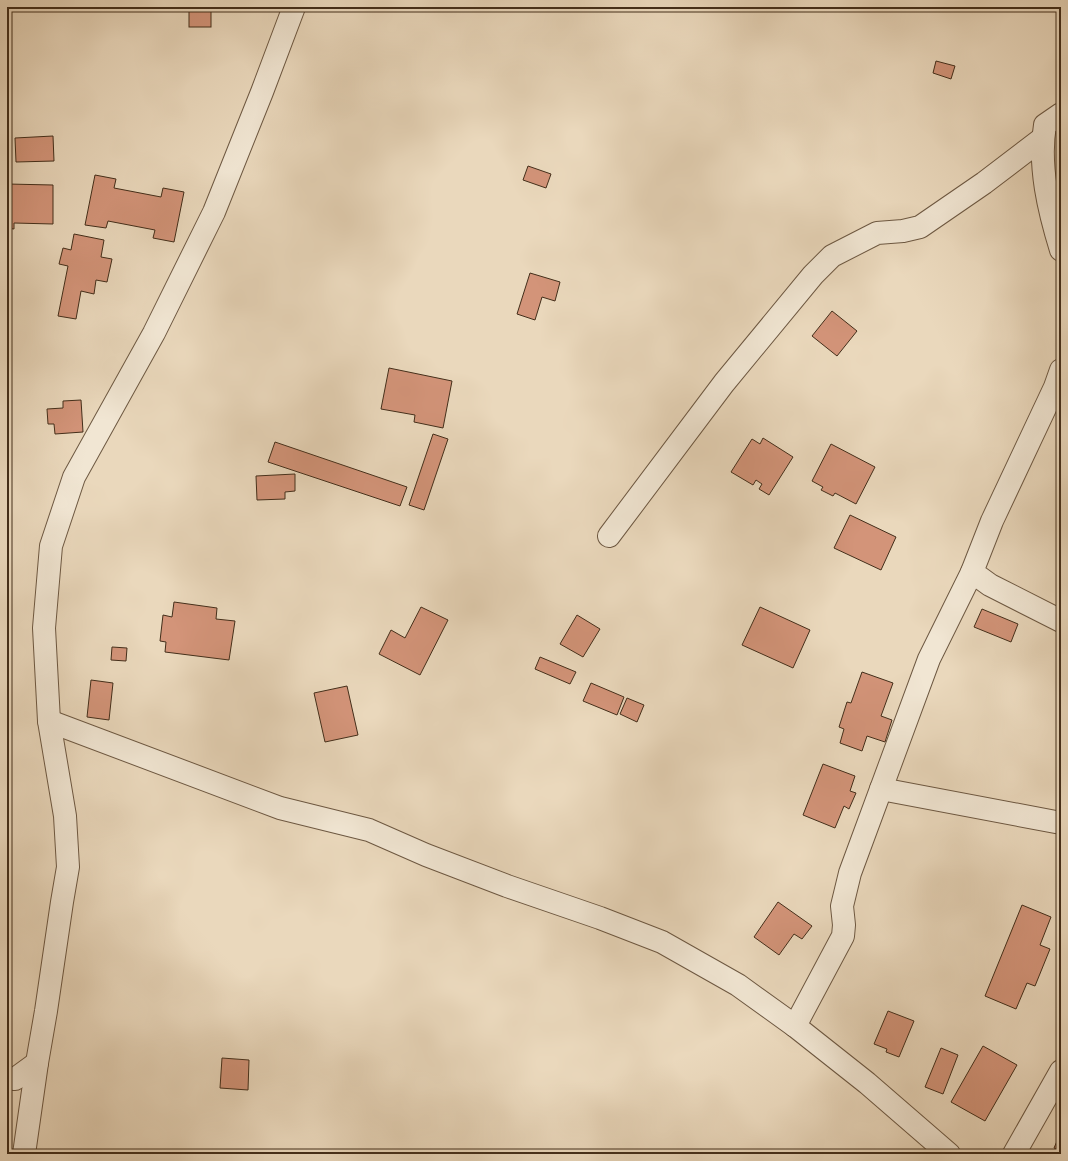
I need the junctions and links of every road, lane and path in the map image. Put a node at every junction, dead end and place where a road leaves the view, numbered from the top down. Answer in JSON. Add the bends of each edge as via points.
{"nodes":[{"id":1,"x":294,"y":7,"type":"edge"},
{"id":2,"x":1061,"y":114,"type":"edge"},
{"id":3,"x":1042,"y":138,"type":"junction"},
{"id":4,"x":1061,"y":250,"type":"edge"},
{"id":5,"x":1061,"y":370,"type":"edge"},
{"id":6,"x":610,"y":536,"type":"dead end"},
{"id":7,"x":972,"y":572,"type":"junction"},
{"id":8,"x":1061,"y":621,"type":"edge"},
{"id":9,"x":49,"y":721,"type":"junction"},
{"id":10,"x":881,"y":789,"type":"junction"},
{"id":11,"x":1061,"y":823,"type":"edge"},
{"id":12,"x":795,"y":1026,"type":"junction"},
{"id":13,"x":37,"y":1063,"type":"junction"},
{"id":14,"x":1061,"y":1071,"type":"edge"},
{"id":15,"x":7,"y":1078,"type":"edge"},
{"id":16,"x":24,"y":1154,"type":"edge"},
{"id":17,"x":949,"y":1154,"type":"edge"},
{"id":18,"x":1014,"y":1154,"type":"edge"}],
"edges":[{"from":1,"to":9,"type":"street","via":[[214,212],[154,333],[74,477],[51,546],[44,628]]},
{"from":2,"to":3,"type":"street","via":[[1045,125]]},
{"from":3,"to":4,"type":"street","via":[[1045,189]]},
{"from":3,"to":6,"type":"street","via":[[984,183],[920,227],[877,233],[832,256],[813,275],[724,383]]},
{"from":5,"to":7,"type":"street","via":[[992,521]]},
{"from":7,"to":8,"type":"street","via":[[990,585]]},
{"from":7,"to":10,"type":"street","via":[[929,659]]},
{"from":9,"to":12,"type":"street","via":[[280,808],[369,830],[507,886],[662,942],[738,985]]},
{"from":9,"to":13,"type":"street","via":[[65,816],[68,867]]},
{"from":10,"to":11,"type":"street"},
{"from":10,"to":12,"type":"street","via":[[843,896],[843,936]]},
{"from":12,"to":17,"type":"street","via":[[867,1083]]},
{"from":13,"to":15,"type":"street","via":[[15,1079]]},
{"from":13,"to":16,"type":"street"},
{"from":14,"to":18,"type":"street"}]}
